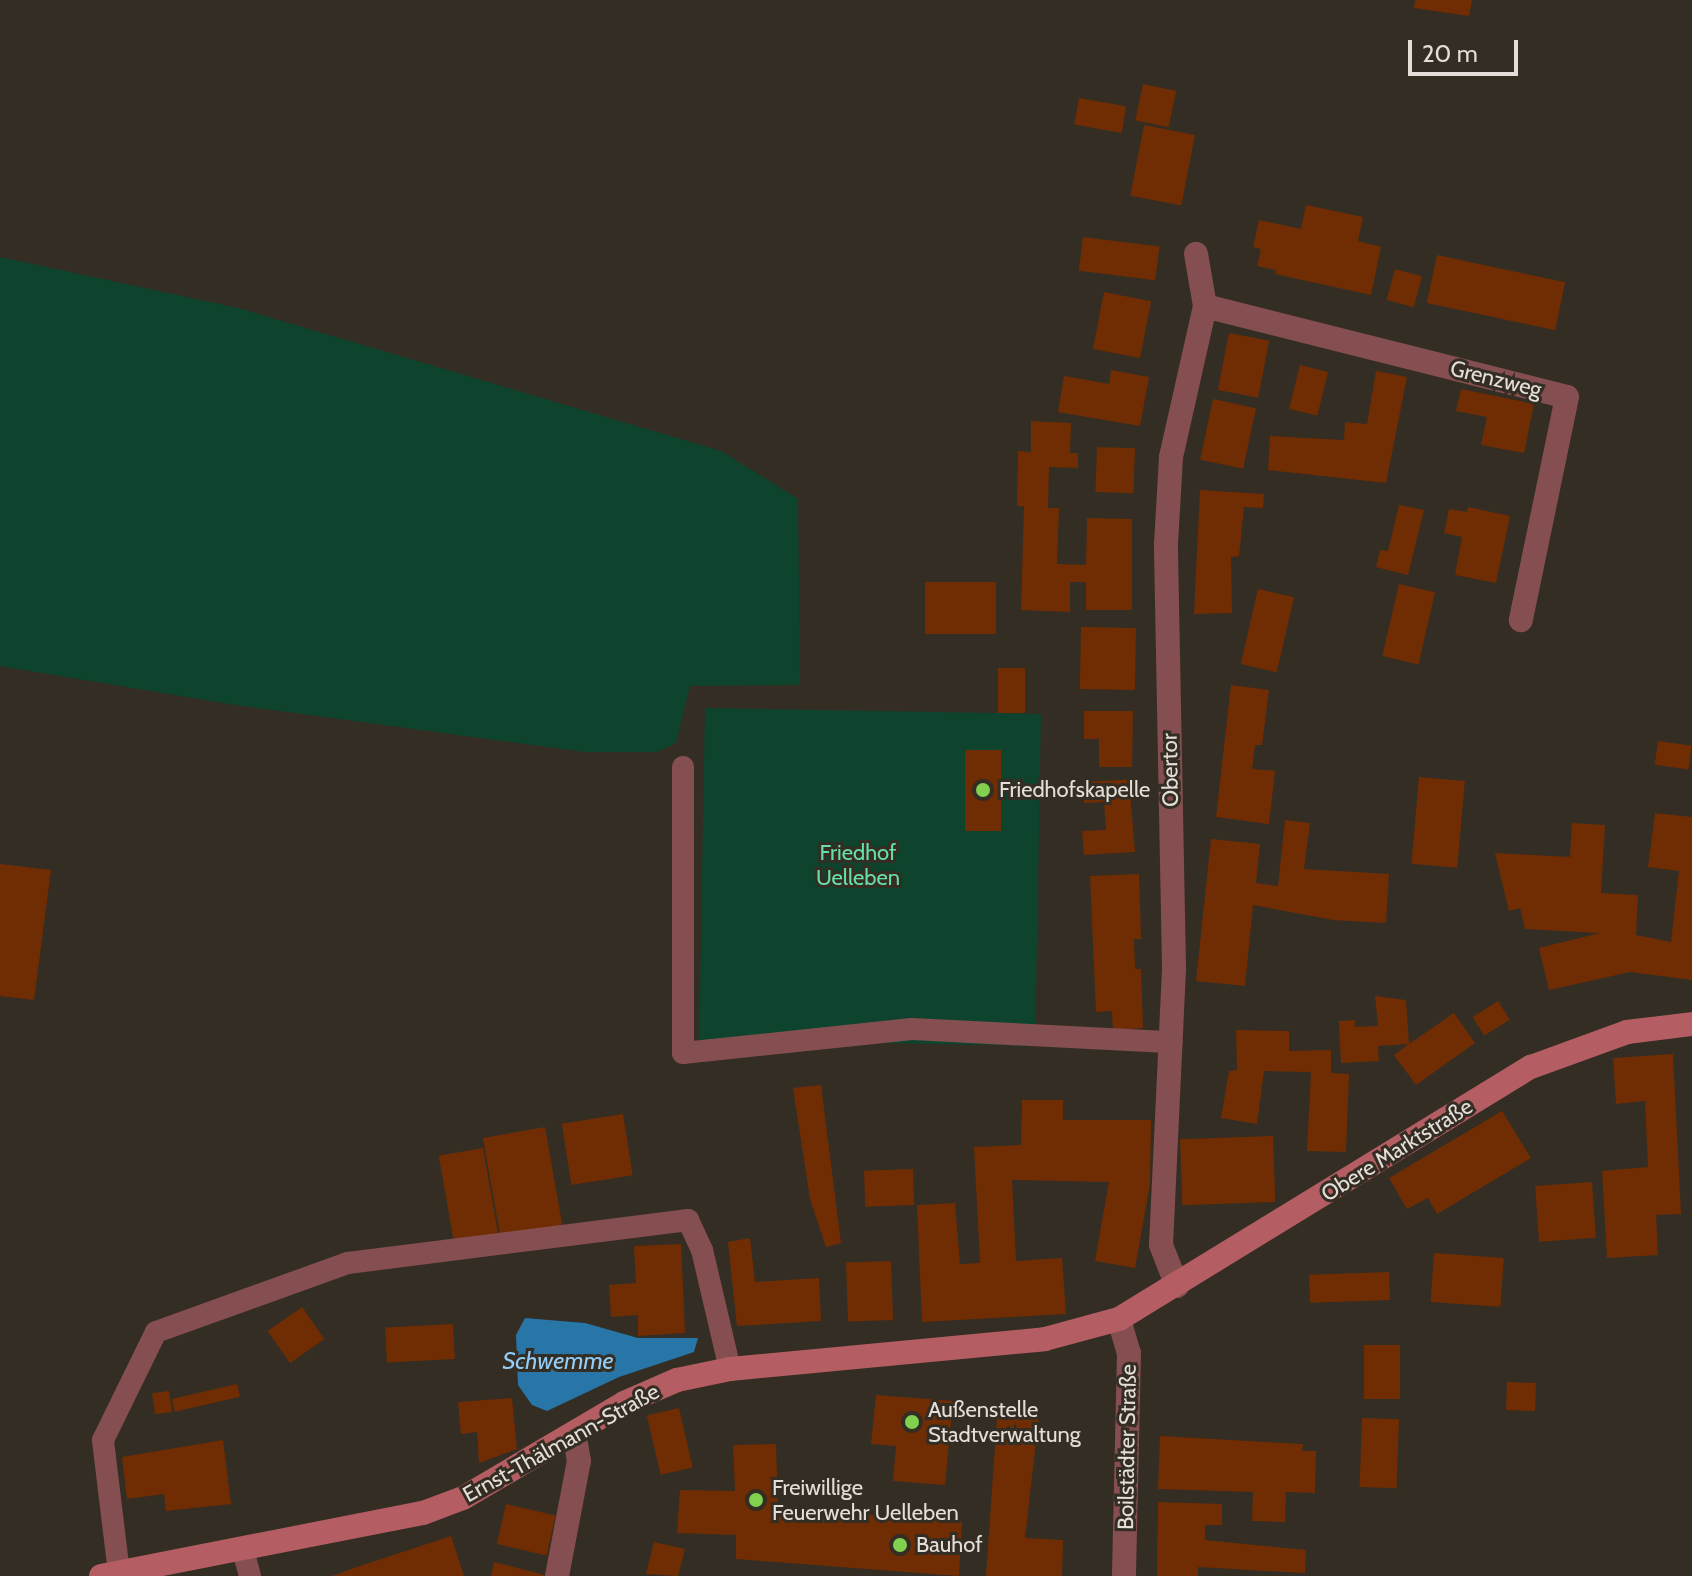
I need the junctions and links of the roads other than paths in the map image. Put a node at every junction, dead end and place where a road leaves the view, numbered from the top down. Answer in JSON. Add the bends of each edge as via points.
{"nodes":[{"id":1,"x":1196,"y":254,"type":"dead end"},
{"id":2,"x":1205,"y":306,"type":"junction"},
{"id":3,"x":1521,"y":620,"type":"dead end"},
{"id":4,"x":683,"y":767,"type":"dead end"},
{"id":5,"x":1692,"y":1024,"type":"edge"},
{"id":6,"x":1172,"y":1042,"type":"junction"},
{"id":7,"x":1177,"y":1286,"type":"junction"},
{"id":8,"x":1119,"y":1319,"type":"junction"},
{"id":9,"x":730,"y":1369,"type":"junction"},
{"id":10,"x":574,"y":1434,"type":"junction"},
{"id":11,"x":243,"y":1550,"type":"junction"},
{"id":12,"x":110,"y":1574,"type":"edge"},
{"id":13,"x":250,"y":1576,"type":"edge"},
{"id":14,"x":557,"y":1576,"type":"edge"},
{"id":15,"x":1124,"y":1576,"type":"edge"}],
"edges":[{"from":1,"to":2,"type":"street","name":"Obertor"},
{"from":2,"to":3,"type":"street","name":"Grenzweg","via":[[1567,397]]},
{"from":2,"to":6,"type":"street","name":"Obertor","via":[[1171,457],[1166,544]]},
{"from":4,"to":6,"type":"lane","via":[[683,1053],[912,1029]]},
{"from":5,"to":7,"type":"street","name":"Obere Marktstraße","via":[[1627,1032],[1531,1067]]},
{"from":6,"to":7,"type":"street","name":"Obertor","via":[[1161,1245]]},
{"from":7,"to":8,"type":"street","name":"Obere Marktstraße"},
{"from":8,"to":9,"type":"street","name":"Ernst-Thälmann-Straße","via":[[1045,1339]]},
{"from":8,"to":15,"type":"street","name":"Boilstädter Straße","via":[[1129,1353]]},
{"from":9,"to":10,"type":"street","name":"Ernst-Thälmann-Straße","via":[[677,1380]]},
{"from":9,"to":12,"type":"lane","via":[[702,1250],[688,1220],[348,1263],[156,1332],[103,1440]]},
{"from":10,"to":11,"type":"street","name":"Ernst-Thälmann-Straße","via":[[463,1498],[423,1513]]},
{"from":10,"to":14,"type":"street","via":[[579,1461]]},
{"from":11,"to":12,"type":"street","name":"Ernst-Thälmann-Straße"},
{"from":11,"to":13,"type":"lane"}]}
